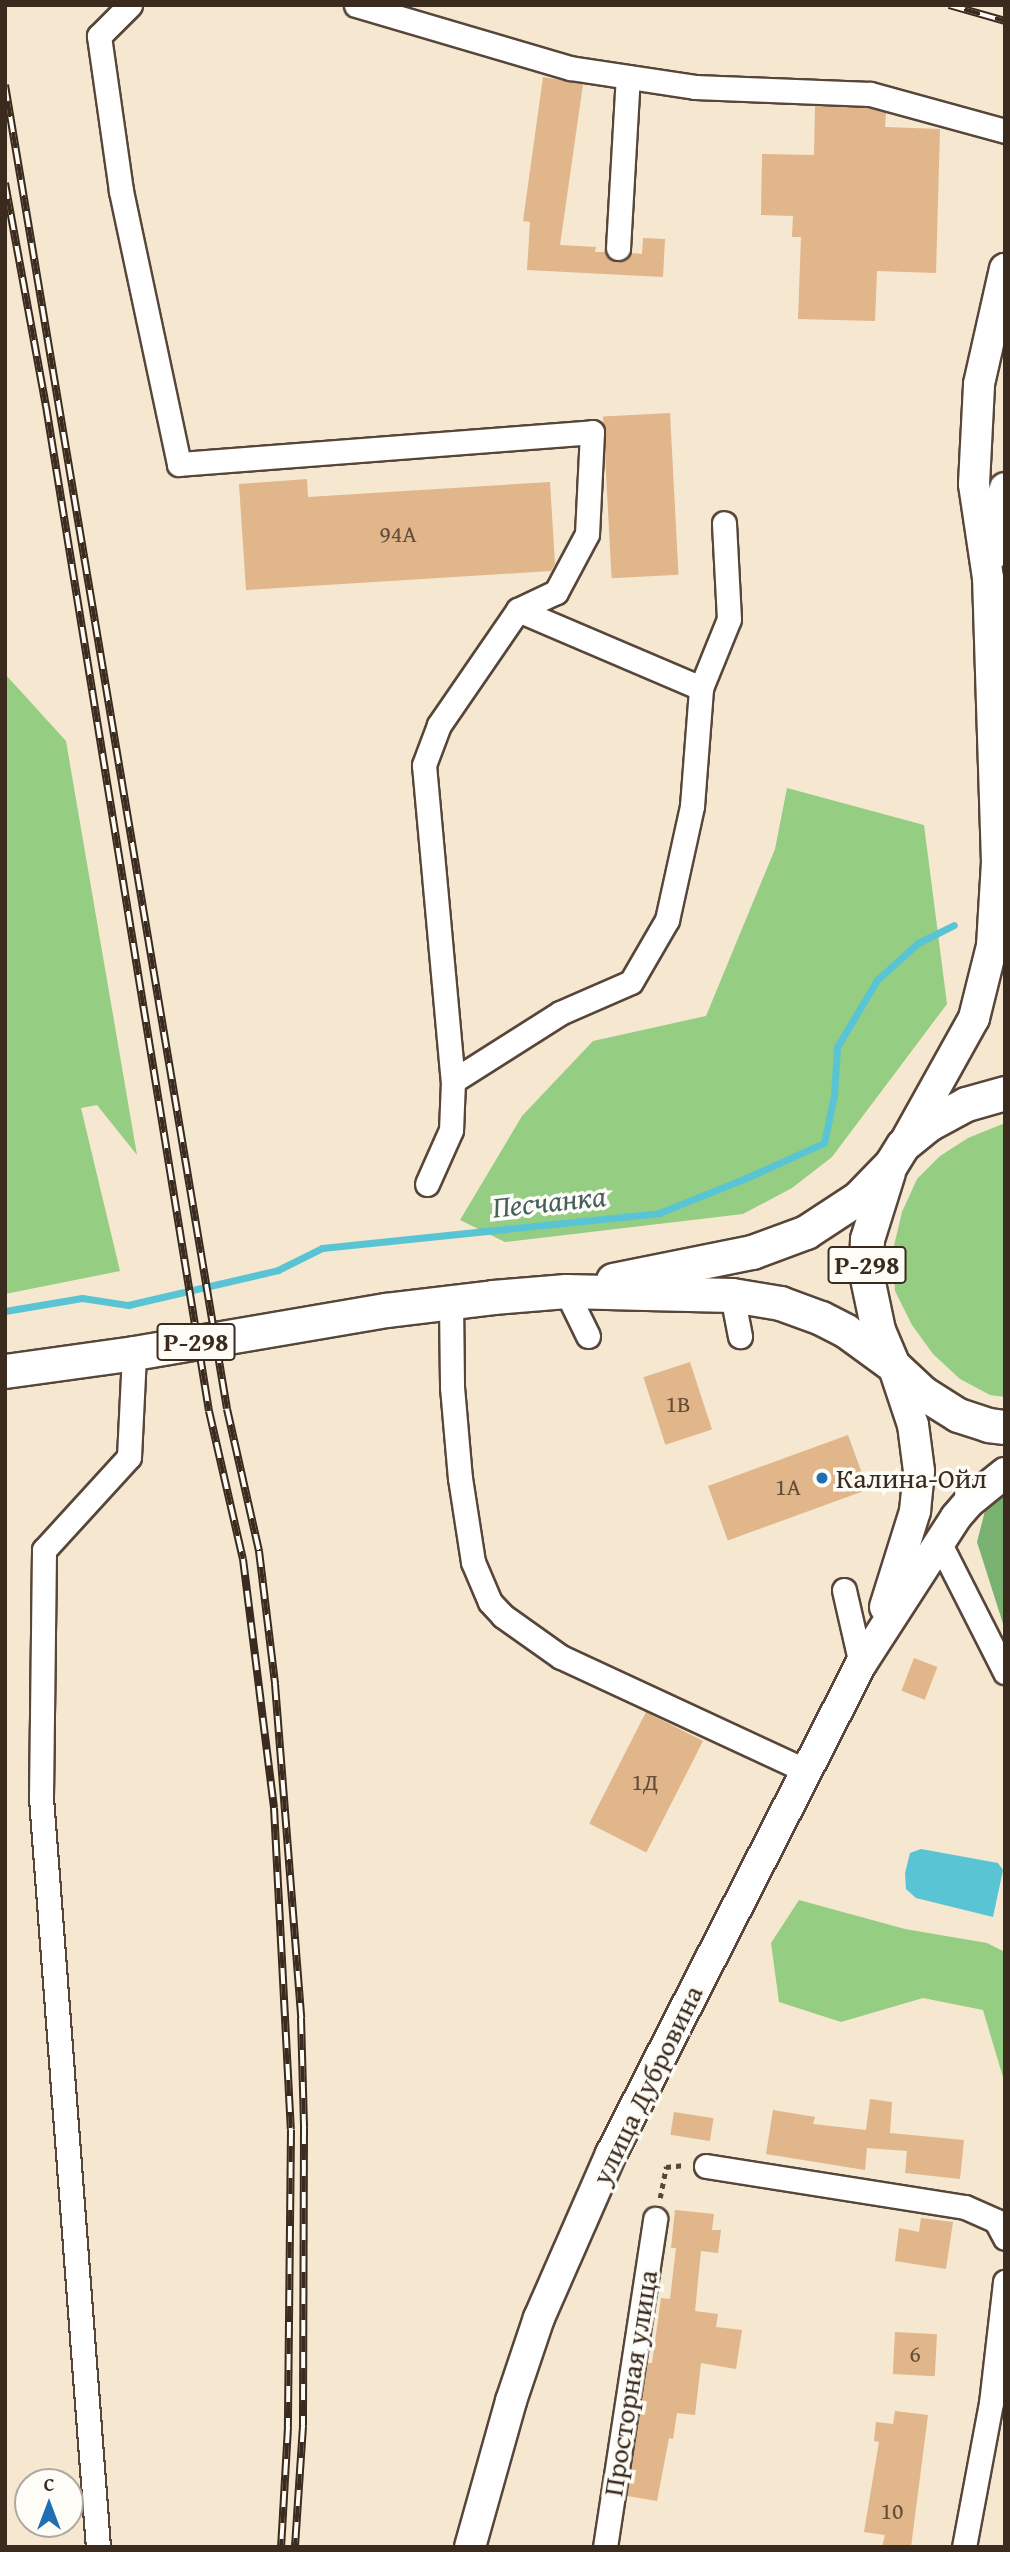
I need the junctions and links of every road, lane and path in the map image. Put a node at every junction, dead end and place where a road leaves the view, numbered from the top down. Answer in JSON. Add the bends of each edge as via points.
{"nodes":[{"id":1,"x":130,"y":5,"type":"edge"},
{"id":2,"x":356,"y":5,"type":"edge"},
{"id":3,"x":628,"y":77,"type":"junction"},
{"id":4,"x":1005,"y":131,"type":"edge"},
{"id":5,"x":618,"y":248,"type":"dead end"},
{"id":6,"x":1005,"y":269,"type":"edge"},
{"id":7,"x":1005,"y":488,"type":"edge"},
{"id":8,"x":724,"y":523,"type":"dead end"},
{"id":9,"x":988,"y":578,"type":"junction"},
{"id":10,"x":518,"y":610,"type":"junction"},
{"id":11,"x":701,"y":688,"type":"junction"},
{"id":12,"x":997,"y":863,"type":"junction"},
{"id":13,"x":1005,"y":905,"type":"edge"},
{"id":14,"x":453,"y":1081,"type":"junction"},
{"id":15,"x":1005,"y":1093,"type":"edge"},
{"id":16,"x":897,"y":1155,"type":"junction"},
{"id":17,"x":427,"y":1184,"type":"dead end"},
{"id":18,"x":566,"y":1291,"type":"junction"},
{"id":19,"x":732,"y":1295,"type":"junction"},
{"id":20,"x":451,"y":1302,"type":"junction"},
{"id":21,"x":588,"y":1336,"type":"dead end"},
{"id":22,"x":740,"y":1336,"type":"dead end"},
{"id":23,"x":134,"y":1353,"type":"junction"},
{"id":24,"x":893,"y":1365,"type":"junction"},
{"id":25,"x":5,"y":1371,"type":"edge"},
{"id":26,"x":1005,"y":1426,"type":"edge"},
{"id":27,"x":1005,"y":1473,"type":"edge"},
{"id":28,"x":939,"y":1542,"type":"junction"},
{"id":29,"x":844,"y":1590,"type":"dead end"},
{"id":30,"x":867,"y":1654,"type":"junction"},
{"id":31,"x":1005,"y":1672,"type":"edge"},
{"id":32,"x":804,"y":1770,"type":"junction"},
{"id":33,"x":706,"y":2166,"type":"joint"},
{"id":34,"x":655,"y":2219,"type":"joint"},
{"id":35,"x":1005,"y":2238,"type":"edge"},
{"id":36,"x":1005,"y":2282,"type":"edge"},
{"id":37,"x":99,"y":2547,"type":"edge"},
{"id":38,"x":470,"y":2547,"type":"edge"},
{"id":39,"x":605,"y":2547,"type":"edge"},
{"id":40,"x":964,"y":2547,"type":"edge"}],
"edges":[{"from":1,"to":10,"type":"street","via":[[99,36],[121,191],[180,464],[592,432],[587,534],[556,592]]},
{"from":2,"to":3,"type":"street","via":[[570,68]]},
{"from":3,"to":4,"type":"street","via":[[695,87],[870,93]]},
{"from":3,"to":5,"type":"street"},
{"from":6,"to":9,"type":"main road","via":[[979,384],[974,484]]},
{"from":7,"to":9,"type":"main road"},
{"from":8,"to":11,"type":"street","via":[[729,620]]},
{"from":9,"to":12,"type":"main road"},
{"from":10,"to":11,"type":"street"},
{"from":10,"to":14,"type":"street","via":[[439,725],[424,765]]},
{"from":11,"to":14,"type":"street","via":[[692,806],[667,920],[631,982],[560,1013]]},
{"from":12,"to":13,"type":"main road"},
{"from":12,"to":16,"type":"main road","via":[[992,946],[981,998],[963,1042]]},
{"from":14,"to":17,"type":"street","via":[[451,1130]]},
{"from":15,"to":16,"type":"highway","number":"Р-298","via":[[946,1113]]},
{"from":16,"to":18,"type":"highway","number":"Р-298","via":[[858,1198],[776,1246]]},
{"from":16,"to":24,"type":"highway","number":"Р-298","via":[[873,1216],[866,1273],[878,1330]]},
{"from":18,"to":19,"type":"highway","number":"Р-298"},
{"from":18,"to":20,"type":"highway","number":"Р-298"},
{"from":18,"to":21,"type":"street"},
{"from":19,"to":22,"type":"street"},
{"from":19,"to":24,"type":"highway","number":"Р-298","via":[[803,1310],[846,1331]]},
{"from":20,"to":23,"type":"highway","number":"Р-298"},
{"from":20,"to":32,"type":"street","via":[[460,1479],[473,1562],[490,1602],[561,1657]]},
{"from":23,"to":25,"type":"highway","number":"Р-298"},
{"from":23,"to":37,"type":"street","via":[[129,1457],[44,1550],[41,1797]]},
{"from":24,"to":26,"type":"highway","number":"Р-298","via":[[923,1393],[958,1415]]},
{"from":24,"to":30,"type":"main road","via":[[918,1451],[918,1492]]},
{"from":27,"to":28,"type":"main road","via":[[969,1502]]},
{"from":28,"to":30,"type":"main road"},
{"from":28,"to":31,"type":"street"},
{"from":29,"to":30,"type":"street"},
{"from":30,"to":32,"type":"main road","name":"улица Дубровина"},
{"from":32,"to":38,"type":"main road","name":"улица Дубровина","via":[[611,2154],[539,2318]]},
{"from":33,"to":34,"type":"path","via":[[666,2167]]},
{"from":33,"to":35,"type":"street","via":[[965,2207],[996,2221]]},
{"from":34,"to":39,"type":"street","name":"Просторная улица"},
{"from":36,"to":40,"type":"street","via":[[990,2403]]}]}
